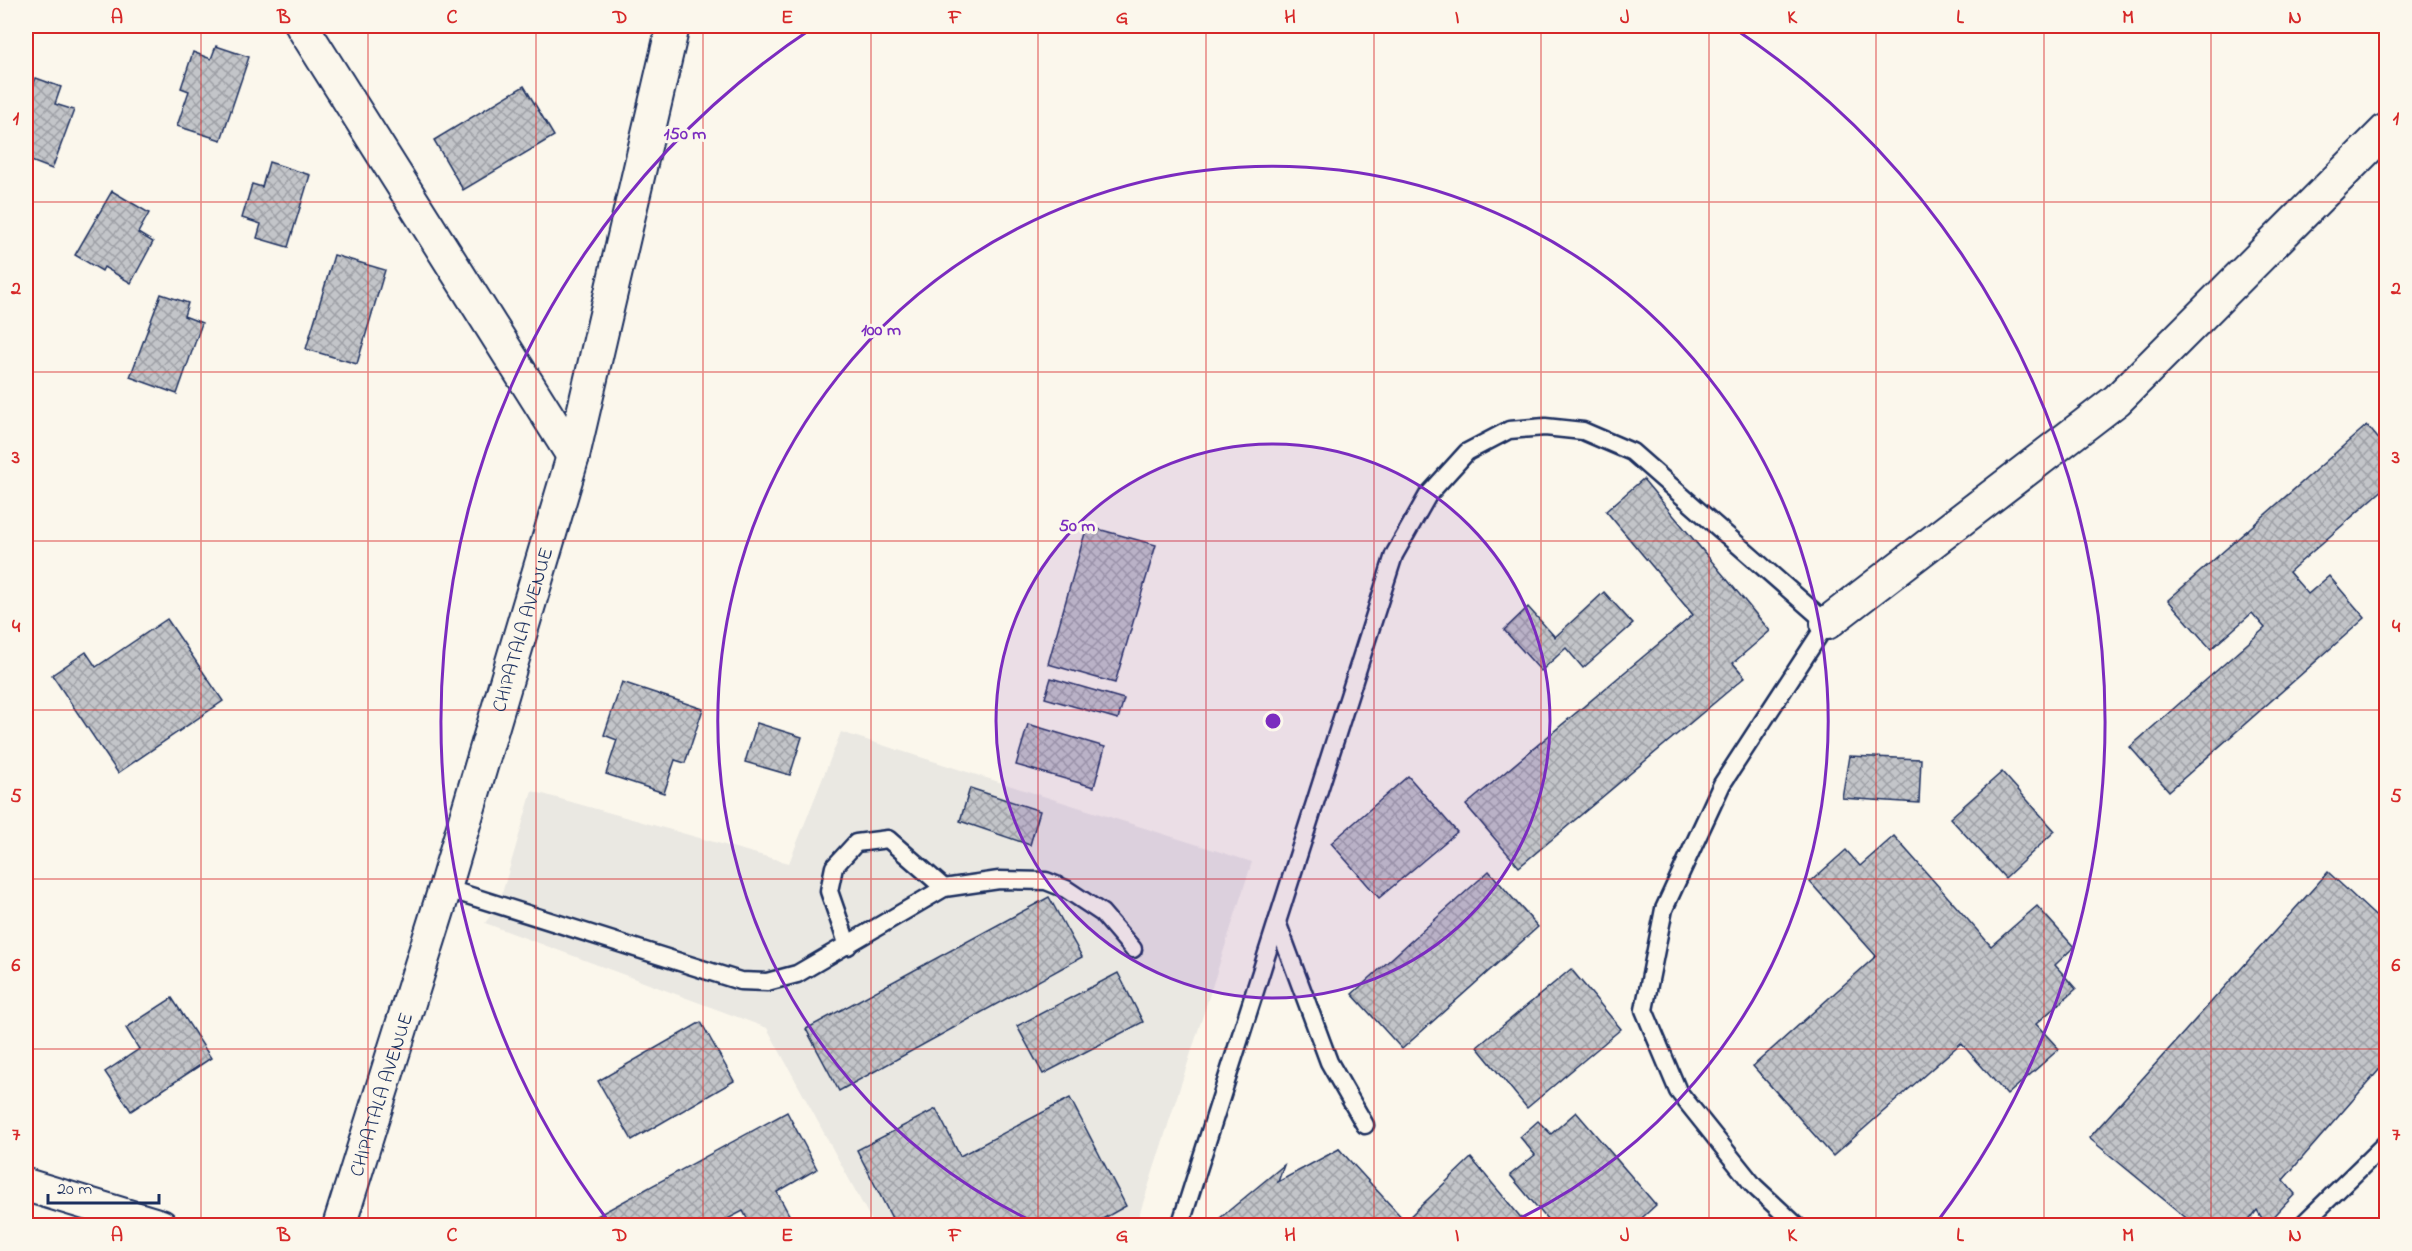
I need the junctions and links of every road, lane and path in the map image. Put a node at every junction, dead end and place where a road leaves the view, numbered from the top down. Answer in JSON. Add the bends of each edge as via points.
{"nodes":[{"id":1,"x":302,"y":26,"type":"edge"},
{"id":2,"x":673,"y":26,"type":"edge"},
{"id":3,"x":2386,"y":130,"type":"edge"},
{"id":4,"x":573,"y":456,"type":"junction"},
{"id":5,"x":1827,"y":623,"type":"junction"},
{"id":6,"x":445,"y":888,"type":"junction"},
{"id":7,"x":944,"y":888,"type":"junction"},
{"id":8,"x":1277,"y":922,"type":"junction"},
{"id":9,"x":848,"y":946,"type":"junction"},
{"id":10,"x":1133,"y":949,"type":"dead end"},
{"id":11,"x":1365,"y":1125,"type":"dead end"},
{"id":12,"x":2386,"y":1143,"type":"edge"},
{"id":13,"x":26,"y":1185,"type":"edge"},
{"id":14,"x":161,"y":1226,"type":"edge"},
{"id":15,"x":339,"y":1226,"type":"edge"},
{"id":16,"x":1180,"y":1226,"type":"edge"},
{"id":17,"x":1797,"y":1226,"type":"edge"},
{"id":18,"x":2301,"y":1226,"type":"edge"}],
"edges":[{"from":1,"to":4,"type":"street"},
{"from":2,"to":4,"type":"street","name":"CHIPATALA AVENUE"},
{"from":3,"to":5,"type":"street","via":[[2117,400]]},
{"from":4,"to":6,"type":"street","name":"CHIPATALA AVENUE"},
{"from":5,"to":8,"type":"lane","via":[[1632,452],[1583,431],[1545,427],[1509,430],[1467,452],[1428,495],[1394,555]]},
{"from":5,"to":17,"type":"lane","via":[[1722,784],[1664,909],[1644,1010],[1678,1091],[1754,1186]]},
{"from":6,"to":9,"type":"lane","via":[[740,981],[767,982],[797,974]]},
{"from":6,"to":15,"type":"street","name":"CHIPATALA AVENUE"},
{"from":7,"to":9,"type":"lane"},
{"from":7,"to":9,"type":"lane","via":[[888,839],[856,843],[834,867],[829,891]]},
{"from":7,"to":10,"type":"lane","via":[[999,880],[1046,881],[1102,913]]},
{"from":8,"to":11,"type":"lane","via":[[1329,1062]]},
{"from":8,"to":16,"type":"lane"},
{"from":12,"to":18,"type":"lane"},
{"from":13,"to":14,"type":"street"}]}
